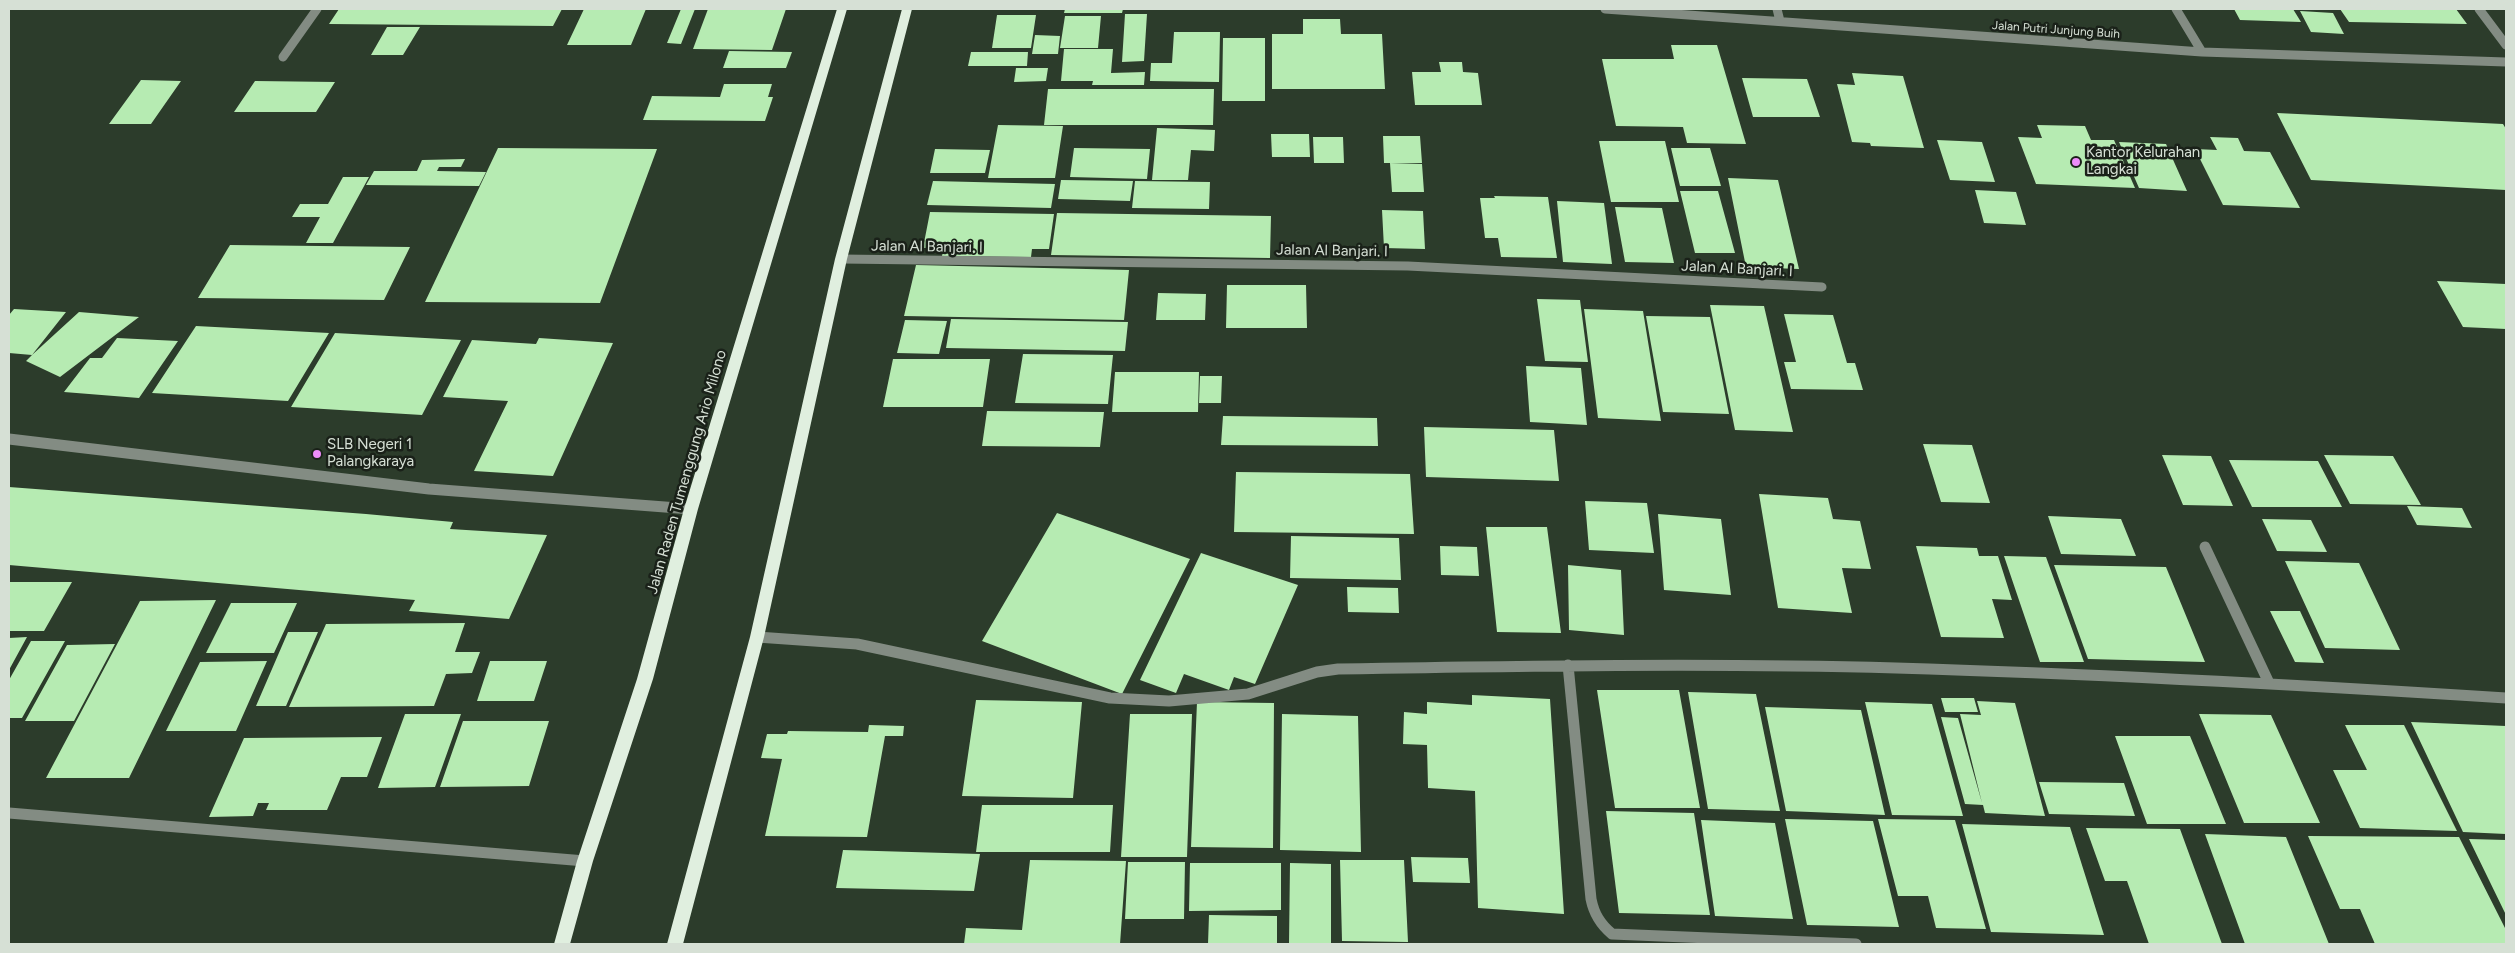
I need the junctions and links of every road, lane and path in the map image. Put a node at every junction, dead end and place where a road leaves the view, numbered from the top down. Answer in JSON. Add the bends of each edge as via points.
{"nodes":[{"id":1,"x":317,"y":9,"type":"edge"},
{"id":2,"x":842,"y":9,"type":"edge"},
{"id":3,"x":907,"y":9,"type":"edge"},
{"id":4,"x":1605,"y":9,"type":"edge"},
{"id":5,"x":1777,"y":9,"type":"edge"},
{"id":6,"x":2176,"y":9,"type":"edge"},
{"id":7,"x":2479,"y":9,"type":"edge"},
{"id":8,"x":1780,"y":21,"type":"junction"},
{"id":9,"x":2506,"y":45,"type":"edge"},
{"id":10,"x":2202,"y":52,"type":"junction"},
{"id":11,"x":283,"y":57,"type":"dead end"},
{"id":12,"x":2506,"y":62,"type":"edge"},
{"id":13,"x":841,"y":259,"type":"junction"},
{"id":14,"x":1822,"y":287,"type":"dead end"},
{"id":15,"x":9,"y":439,"type":"edge"},
{"id":16,"x":691,"y":510,"type":"junction"},
{"id":17,"x":2205,"y":547,"type":"dead end"},
{"id":18,"x":757,"y":637,"type":"junction"},
{"id":19,"x":1568,"y":666,"type":"junction"},
{"id":20,"x":2269,"y":683,"type":"junction"},
{"id":21,"x":2506,"y":698,"type":"edge"},
{"id":22,"x":9,"y":813,"type":"edge"},
{"id":23,"x":585,"y":861,"type":"junction"},
{"id":24,"x":562,"y":944,"type":"edge"},
{"id":25,"x":675,"y":944,"type":"edge"},
{"id":26,"x":1856,"y":944,"type":"edge"}],
"edges":[{"from":1,"to":11,"type":"street"},
{"from":2,"to":16,"type":"highway","name":"Jalan Raden Tumenggung Ario Milono"},
{"from":3,"to":13,"type":"highway"},
{"from":4,"to":8,"type":"street","name":"Jalan Putri Junjung Buih"},
{"from":5,"to":8,"type":"street"},
{"from":6,"to":10,"type":"street"},
{"from":7,"to":9,"type":"street"},
{"from":8,"to":10,"type":"street","name":"Jalan Putri Junjung Buih"},
{"from":10,"to":12,"type":"street","name":"Jalan Putri Junjung Buih"},
{"from":13,"to":14,"type":"street","name":"Jalan Al Banjari. I","via":[[1408,266]]},
{"from":13,"to":18,"type":"highway"},
{"from":15,"to":16,"type":"street","via":[[429,489]]},
{"from":16,"to":23,"type":"highway","name":"Jalan Raden Tumenggung Ario Milono","via":[[645,680]]},
{"from":17,"to":20,"type":"street"},
{"from":18,"to":19,"type":"street","via":[[857,644],[1094,696],[1169,701],[1248,694],[1317,672],[1344,668]]},
{"from":18,"to":25,"type":"highway"},
{"from":19,"to":20,"type":"street","via":[[1894,668]]},
{"from":19,"to":26,"type":"street","via":[[1591,899],[1594,916],[1602,926],[1612,934]]},
{"from":20,"to":21,"type":"street"},
{"from":22,"to":23,"type":"street"},
{"from":23,"to":24,"type":"highway","name":"Jalan Raden Tumenggung Ario Milono"}]}
